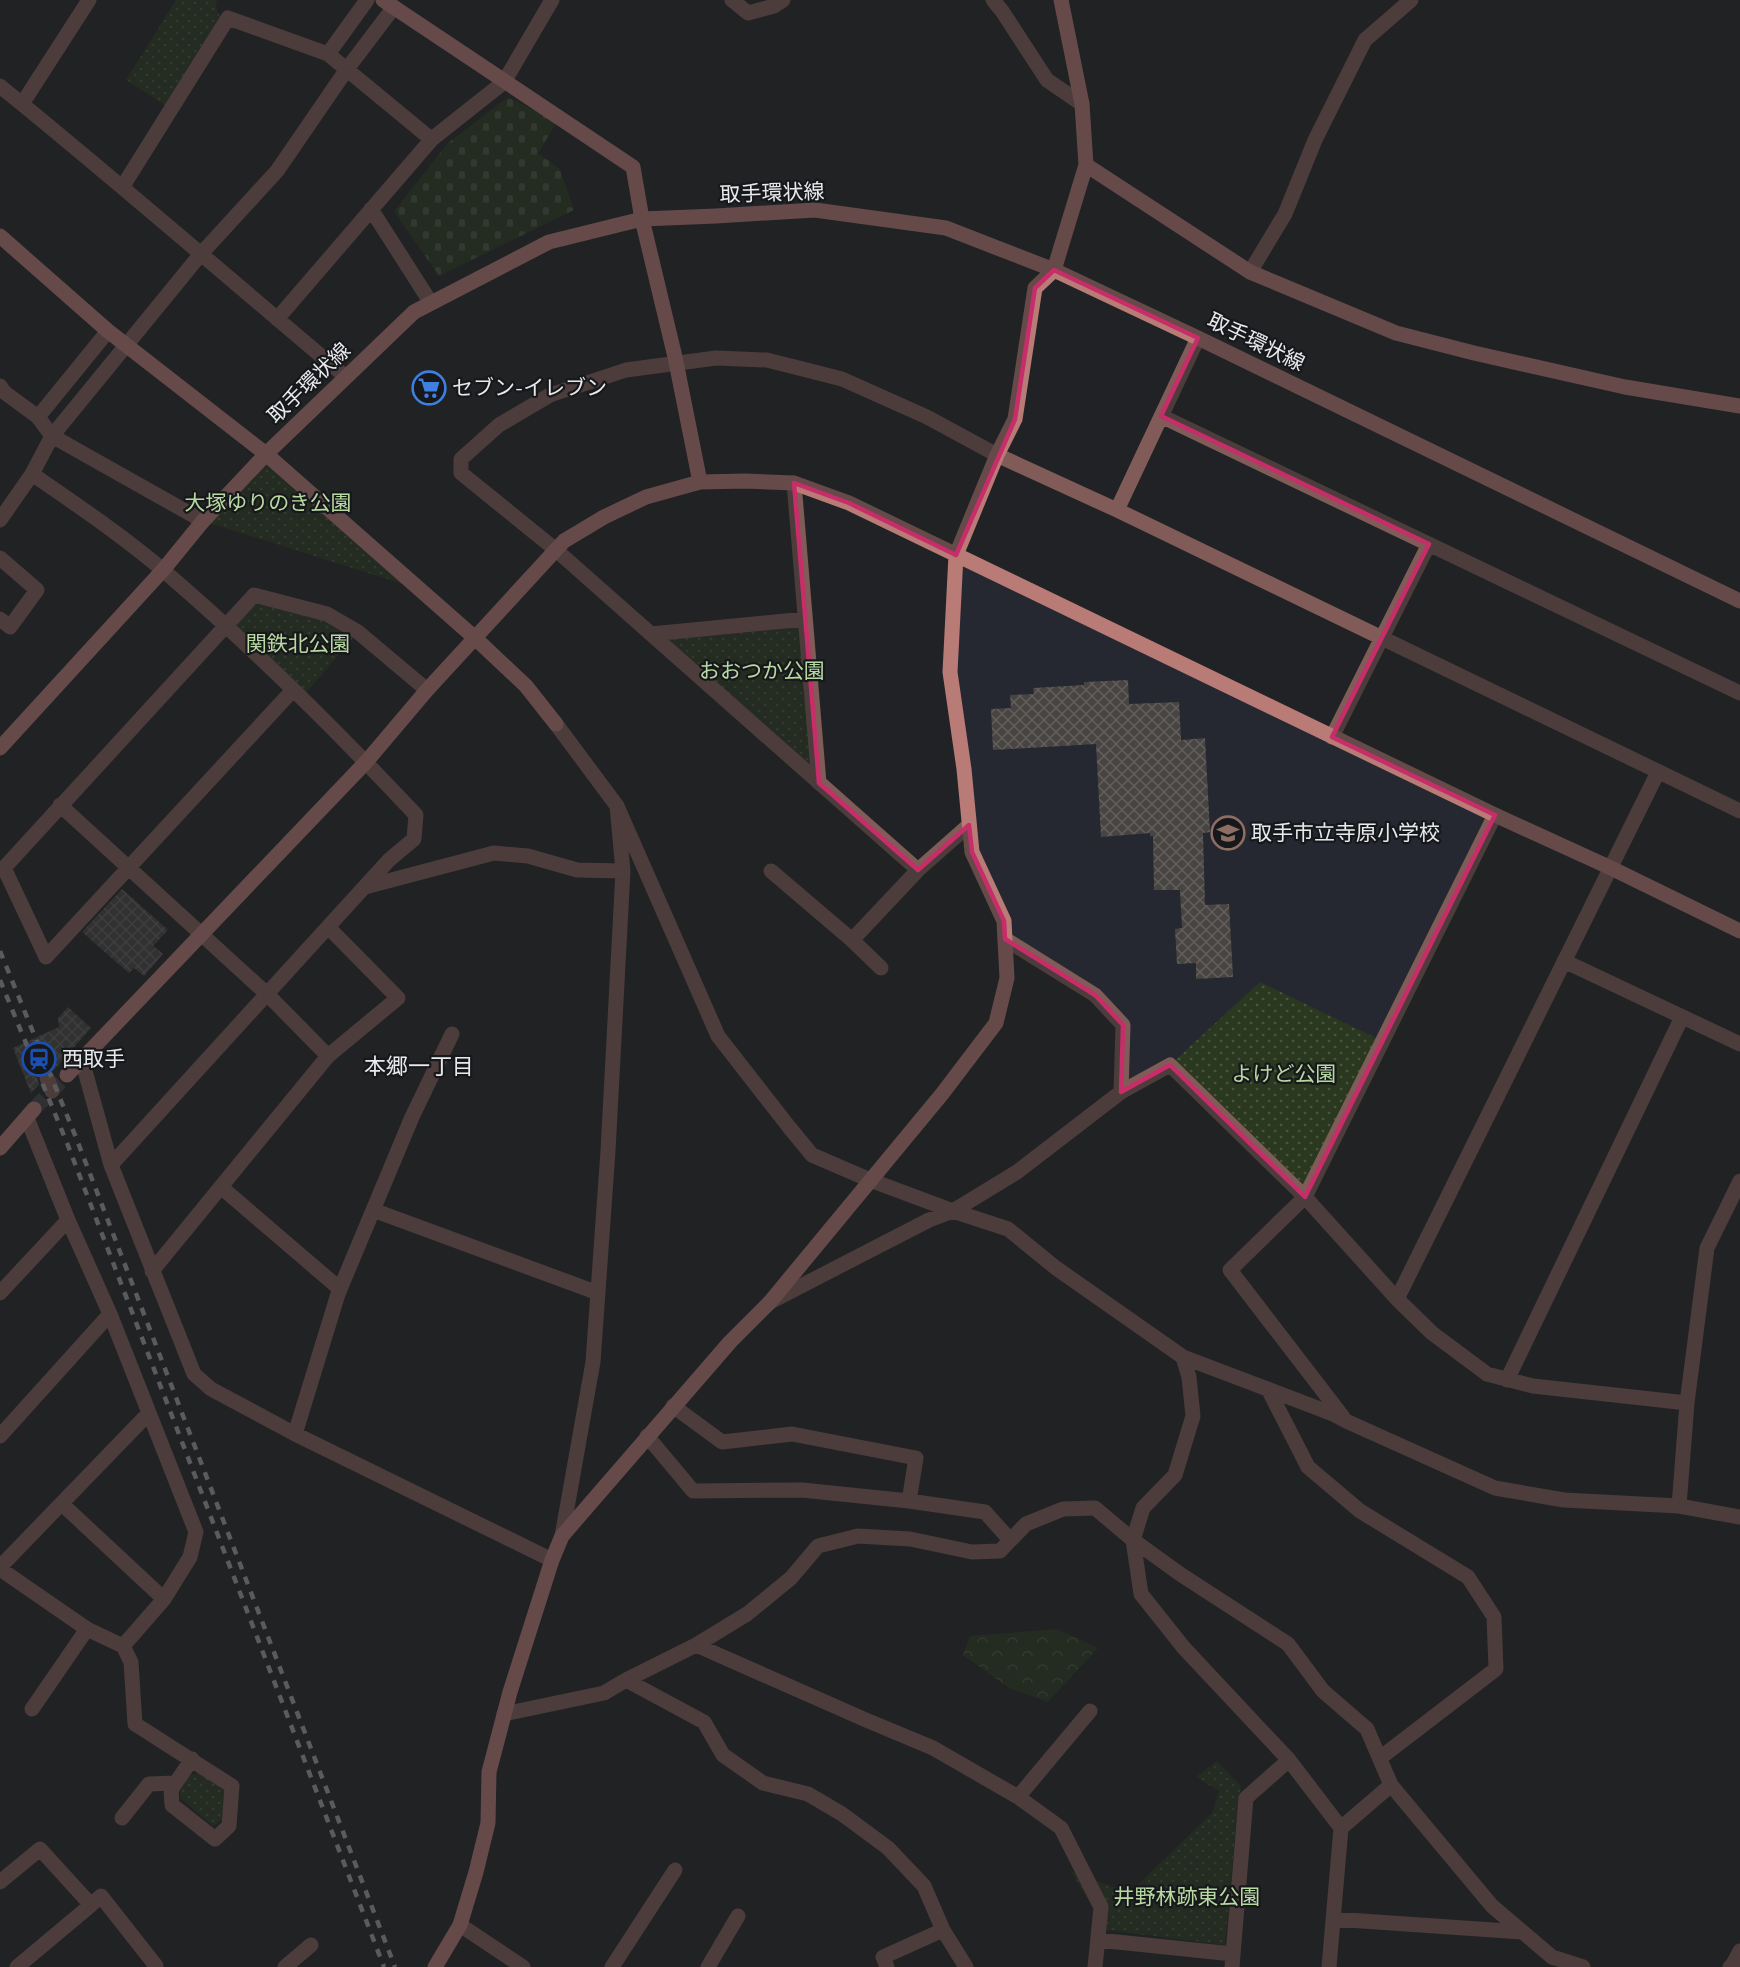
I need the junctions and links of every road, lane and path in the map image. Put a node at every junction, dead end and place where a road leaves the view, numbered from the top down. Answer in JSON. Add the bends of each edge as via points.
{"nodes":[{"id":1,"x":89,"y":0,"type":"edge"},
{"id":2,"x":367,"y":0,"type":"edge"},
{"id":3,"x":552,"y":0,"type":"edge"},
{"id":4,"x":732,"y":0,"type":"edge"},
{"id":5,"x":783,"y":0,"type":"edge"},
{"id":6,"x":1061,"y":0,"type":"edge"},
{"id":7,"x":1412,"y":0,"type":"edge"},
{"id":8,"x":388,"y":4,"type":"edge"},
{"id":9,"x":1002,"y":4,"type":"edge"},
{"id":10,"x":328,"y":54,"type":"junction"},
{"id":11,"x":347,"y":69,"type":"junction"},
{"id":12,"x":504,"y":81,"type":"junction"},
{"id":13,"x":0,"y":86,"type":"edge"},
{"id":14,"x":22,"y":104,"type":"junction"},
{"id":15,"x":1082,"y":104,"type":"junction"},
{"id":16,"x":431,"y":139,"type":"junction"},
{"id":17,"x":1086,"y":165,"type":"junction"},
{"id":18,"x":123,"y":186,"type":"junction"},
{"id":19,"x":371,"y":209,"type":"junction"},
{"id":20,"x":642,"y":219,"type":"junction"},
{"id":21,"x":0,"y":236,"type":"edge"},
{"id":22,"x":200,"y":255,"type":"junction"},
{"id":23,"x":1054,"y":270,"type":"junction"},
{"id":24,"x":1250,"y":272,"type":"junction"},
{"id":25,"x":431,"y":303,"type":"junction"},
{"id":26,"x":277,"y":319,"type":"junction"},
{"id":27,"x":108,"y":331,"type":"junction"},
{"id":28,"x":1198,"y":338,"type":"junction"},
{"id":29,"x":126,"y":345,"type":"junction"},
{"id":30,"x":675,"y":362,"type":"junction"},
{"id":31,"x":346,"y":377,"type":"junction"},
{"id":32,"x":1,"y":390,"type":"edge"},
{"id":33,"x":1740,"y":406,"type":"edge"},
{"id":34,"x":1162,"y":415,"type":"junction"},
{"id":35,"x":38,"y":417,"type":"junction"},
{"id":36,"x":52,"y":436,"type":"junction"},
{"id":37,"x":266,"y":453,"type":"junction"},
{"id":38,"x":997,"y":455,"type":"junction"},
{"id":39,"x":32,"y":474,"type":"junction"},
{"id":40,"x":700,"y":482,"type":"junction"},
{"id":41,"x":794,"y":483,"type":"junction"},
{"id":42,"x":1117,"y":510,"type":"junction"},
{"id":43,"x":0,"y":519,"type":"edge"},
{"id":44,"x":203,"y":521,"type":"junction"},
{"id":45,"x":1429,"y":544,"type":"junction"},
{"id":46,"x":556,"y":550,"type":"junction"},
{"id":47,"x":956,"y":555,"type":"junction"},
{"id":48,"x":0,"y":558,"type":"edge"},
{"id":49,"x":163,"y":570,"type":"junction"},
{"id":50,"x":1740,"y":601,"type":"edge"},
{"id":51,"x":0,"y":619,"type":"edge"},
{"id":52,"x":805,"y":620,"type":"junction"},
{"id":53,"x":225,"y":626,"type":"junction"},
{"id":54,"x":651,"y":634,"type":"junction"},
{"id":55,"x":476,"y":638,"type":"junction"},
{"id":56,"x":1382,"y":639,"type":"junction"},
{"id":57,"x":293,"y":690,"type":"junction"},
{"id":58,"x":427,"y":690,"type":"junction"},
{"id":59,"x":1740,"y":693,"type":"edge"},
{"id":60,"x":1332,"y":737,"type":"junction"},
{"id":61,"x":0,"y":748,"type":"edge"},
{"id":62,"x":366,"y":762,"type":"junction"},
{"id":63,"x":1658,"y":771,"type":"junction"},
{"id":64,"x":819,"y":783,"type":"junction"},
{"id":65,"x":60,"y":805,"type":"junction"},
{"id":66,"x":617,"y":806,"type":"junction"},
{"id":67,"x":1740,"y":811,"type":"edge"},
{"id":68,"x":1495,"y":815,"type":"junction"},
{"id":69,"x":969,"y":825,"type":"junction"},
{"id":70,"x":130,"y":868,"type":"junction"},
{"id":71,"x":1611,"y":868,"type":"junction"},
{"id":72,"x":918,"y":870,"type":"junction"},
{"id":73,"x":623,"y":871,"type":"junction"},
{"id":74,"x":771,"y":871,"type":"dead end"},
{"id":75,"x":365,"y":887,"type":"junction"},
{"id":76,"x":329,"y":928,"type":"junction"},
{"id":77,"x":1740,"y":931,"type":"edge"},
{"id":78,"x":201,"y":933,"type":"junction"},
{"id":79,"x":1005,"y":939,"type":"junction"},
{"id":80,"x":852,"y":940,"type":"junction"},
{"id":81,"x":1564,"y":961,"type":"junction"},
{"id":82,"x":881,"y":968,"type":"dead end"},
{"id":83,"x":268,"y":994,"type":"junction"},
{"id":84,"x":1682,"y":1017,"type":"junction"},
{"id":85,"x":452,"y":1034,"type":"dead end"},
{"id":86,"x":1740,"y":1044,"type":"edge"},
{"id":87,"x":328,"y":1056,"type":"junction"},
{"id":88,"x":82,"y":1060,"type":"junction"},
{"id":89,"x":67,"y":1075,"type":"tunnel mouth"},
{"id":90,"x":1121,"y":1092,"type":"junction"},
{"id":91,"x":0,"y":1148,"type":"edge"},
{"id":92,"x":111,"y":1165,"type":"junction"},
{"id":93,"x":870,"y":1180,"type":"junction"},
{"id":94,"x":1740,"y":1181,"type":"edge"},
{"id":95,"x":221,"y":1187,"type":"junction"},
{"id":96,"x":1305,"y":1197,"type":"junction"},
{"id":97,"x":373,"y":1210,"type":"junction"},
{"id":98,"x":953,"y":1211,"type":"junction"},
{"id":99,"x":68,"y":1220,"type":"junction"},
{"id":100,"x":152,"y":1271,"type":"junction"},
{"id":101,"x":340,"y":1289,"type":"junction"},
{"id":102,"x":0,"y":1293,"type":"edge"},
{"id":103,"x":598,"y":1293,"type":"junction"},
{"id":104,"x":1397,"y":1299,"type":"junction"},
{"id":105,"x":770,"y":1302,"type":"junction"},
{"id":106,"x":110,"y":1314,"type":"junction"},
{"id":107,"x":1184,"y":1357,"type":"junction"},
{"id":108,"x":1506,"y":1380,"type":"junction"},
{"id":109,"x":1268,"y":1389,"type":"junction"},
{"id":110,"x":1687,"y":1403,"type":"junction"},
{"id":111,"x":674,"y":1406,"type":"junction"},
{"id":112,"x":149,"y":1413,"type":"junction"},
{"id":113,"x":1346,"y":1421,"type":"junction"},
{"id":114,"x":296,"y":1434,"type":"junction"},
{"id":115,"x":0,"y":1436,"type":"edge"},
{"id":116,"x":647,"y":1436,"type":"junction"},
{"id":117,"x":909,"y":1501,"type":"junction"},
{"id":118,"x":62,"y":1504,"type":"junction"},
{"id":119,"x":1678,"y":1506,"type":"junction"},
{"id":120,"x":1740,"y":1517,"type":"edge"},
{"id":121,"x":562,"y":1536,"type":"junction"},
{"id":122,"x":1010,"y":1540,"type":"junction"},
{"id":123,"x":1133,"y":1540,"type":"junction"},
{"id":124,"x":552,"y":1560,"type":"junction"},
{"id":125,"x":0,"y":1568,"type":"edge"},
{"id":126,"x":164,"y":1599,"type":"junction"},
{"id":127,"x":87,"y":1629,"type":"junction"},
{"id":128,"x":696,"y":1645,"type":"junction"},
{"id":129,"x":123,"y":1646,"type":"junction"},
{"id":130,"x":626,"y":1680,"type":"junction"},
{"id":131,"x":32,"y":1709,"type":"dead end"},
{"id":132,"x":1090,"y":1711,"type":"dead end"},
{"id":133,"x":504,"y":1714,"type":"junction"},
{"id":134,"x":1380,"y":1758,"type":"junction"},
{"id":135,"x":192,"y":1759,"type":"junction"},
{"id":136,"x":1290,"y":1760,"type":"junction"},
{"id":137,"x":175,"y":1783,"type":"junction"},
{"id":138,"x":1391,"y":1785,"type":"junction"},
{"id":139,"x":1018,"y":1797,"type":"junction"},
{"id":140,"x":122,"y":1818,"type":"dead end"},
{"id":141,"x":1341,"y":1828,"type":"junction"},
{"id":142,"x":675,"y":1870,"type":"dead end"},
{"id":143,"x":0,"y":1882,"type":"edge"},
{"id":144,"x":91,"y":1905,"type":"junction"},
{"id":145,"x":738,"y":1916,"type":"dead end"},
{"id":146,"x":1333,"y":1919,"type":"junction"},
{"id":147,"x":460,"y":1925,"type":"junction"},
{"id":148,"x":943,"y":1930,"type":"junction"},
{"id":149,"x":1522,"y":1932,"type":"junction"},
{"id":150,"x":1098,"y":1940,"type":"junction"},
{"id":151,"x":311,"y":1945,"type":"dead end"},
{"id":152,"x":1740,"y":1951,"type":"edge"},
{"id":153,"x":1233,"y":1960,"type":"edge"},
{"id":154,"x":17,"y":1967,"type":"edge"},
{"id":155,"x":154,"y":1967,"type":"edge"},
{"id":156,"x":285,"y":1967,"type":"edge"},
{"id":157,"x":435,"y":1967,"type":"edge"},
{"id":158,"x":523,"y":1967,"type":"edge"},
{"id":159,"x":612,"y":1967,"type":"edge"},
{"id":160,"x":708,"y":1967,"type":"edge"},
{"id":161,"x":887,"y":1967,"type":"edge"},
{"id":162,"x":966,"y":1967,"type":"edge"},
{"id":163,"x":1095,"y":1967,"type":"edge"},
{"id":164,"x":1329,"y":1967,"type":"edge"},
{"id":165,"x":1583,"y":1967,"type":"edge"},
{"id":166,"x":1730,"y":1967,"type":"edge"}],
"edges":[{"from":1,"to":14,"type":"street"},
{"from":2,"to":10,"type":"street"},
{"from":3,"to":12,"type":"street"},
{"from":4,"to":5,"type":"street","via":[[748,13]]},
{"from":6,"to":15,"type":"street"},
{"from":7,"to":24,"type":"street","via":[[1365,40],[1315,141],[1285,214]]},
{"from":8,"to":11,"type":"street"},
{"from":8,"to":12,"type":"street"},
{"from":9,"to":15,"type":"street","via":[[1047,80]]},
{"from":10,"to":11,"type":"street"},
{"from":10,"to":18,"type":"street","via":[[228,18]]},
{"from":11,"to":16,"type":"street"},
{"from":11,"to":22,"type":"street","via":[[277,171]]},
{"from":12,"to":16,"type":"street"},
{"from":12,"to":20,"type":"street","via":[[633,167]]},
{"from":13,"to":14,"type":"street"},
{"from":14,"to":18,"type":"street"},
{"from":15,"to":17,"type":"street"},
{"from":16,"to":19,"type":"street"},
{"from":17,"to":23,"type":"street"},
{"from":17,"to":24,"type":"street"},
{"from":18,"to":22,"type":"street"},
{"from":19,"to":25,"type":"street"},
{"from":19,"to":26,"type":"street"},
{"from":20,"to":23,"type":"street","name":"取手環状線","via":[[815,210],[946,228]]},
{"from":20,"to":25,"type":"street","name":"取手環状線","via":[[549,242]]},
{"from":20,"to":30,"type":"street"},
{"from":21,"to":27,"type":"street"},
{"from":22,"to":26,"type":"street"},
{"from":22,"to":29,"type":"street"},
{"from":23,"to":28,"type":"street","name":"取手環状線"},
{"from":23,"to":38,"type":"street","via":[[1035,288],[1015,419]]},
{"from":24,"to":33,"type":"street","via":[[1396,333],[1625,387]]},
{"from":25,"to":31,"type":"street","name":"取手環状線","via":[[414,312]]},
{"from":26,"to":31,"type":"street"},
{"from":27,"to":29,"type":"street"},
{"from":27,"to":35,"type":"street"},
{"from":28,"to":34,"type":"street"},
{"from":28,"to":50,"type":"street","name":"取手環状線"},
{"from":29,"to":36,"type":"street"},
{"from":29,"to":37,"type":"street"},
{"from":30,"to":38,"type":"street","via":[[716,358],[767,360],[842,379],[927,417]]},
{"from":30,"to":40,"type":"street"},
{"from":30,"to":46,"type":"street","via":[[626,370],[550,395],[499,425],[461,459],[461,473]]},
{"from":31,"to":37,"type":"street","name":"取手環状線"},
{"from":32,"to":35,"type":"street"},
{"from":34,"to":42,"type":"street"},
{"from":34,"to":45,"type":"street"},
{"from":35,"to":36,"type":"street"},
{"from":36,"to":39,"type":"street"},
{"from":36,"to":44,"type":"street"},
{"from":37,"to":44,"type":"street","name":"取手環状線"},
{"from":37,"to":55,"type":"street"},
{"from":38,"to":42,"type":"street"},
{"from":38,"to":47,"type":"street"},
{"from":39,"to":43,"type":"street"},
{"from":39,"to":49,"type":"street"},
{"from":40,"to":41,"type":"street"},
{"from":40,"to":46,"type":"street","via":[[646,497],[564,541]]},
{"from":41,"to":47,"type":"street","via":[[849,503]]},
{"from":41,"to":52,"type":"street"},
{"from":42,"to":56,"type":"street"},
{"from":44,"to":49,"type":"street","name":"取手環状線"},
{"from":45,"to":56,"type":"street"},
{"from":45,"to":59,"type":"street"},
{"from":46,"to":54,"type":"street"},
{"from":46,"to":55,"type":"street"},
{"from":47,"to":60,"type":"street"},
{"from":47,"to":69,"type":"street","via":[[950,672]]},
{"from":48,"to":51,"type":"street","via":[[37,590],[9,627]]},
{"from":49,"to":53,"type":"street"},
{"from":49,"to":61,"type":"street","name":"取手環状線"},
{"from":52,"to":54,"type":"street"},
{"from":52,"to":64,"type":"street"},
{"from":53,"to":57,"type":"street"},
{"from":53,"to":58,"type":"street","via":[[254,595],[327,614],[358,632]]},
{"from":53,"to":65,"type":"street"},
{"from":54,"to":64,"type":"street"},
{"from":55,"to":58,"type":"street"},
{"from":55,"to":66,"type":"street","via":[[526,686]]},
{"from":56,"to":60,"type":"street"},
{"from":56,"to":63,"type":"street"},
{"from":57,"to":62,"type":"street"},
{"from":57,"to":70,"type":"street"},
{"from":58,"to":62,"type":"street"},
{"from":60,"to":68,"type":"street"},
{"from":62,"to":75,"type":"street","via":[[416,815],[414,839]]},
{"from":62,"to":78,"type":"street"},
{"from":63,"to":67,"type":"street"},
{"from":63,"to":71,"type":"street"},
{"from":64,"to":72,"type":"street"},
{"from":65,"to":70,"type":"street"},
{"from":65,"to":70,"type":"street","via":[[4,868],[46,957]]},
{"from":66,"to":73,"type":"street"},
{"from":66,"to":93,"type":"street","via":[[718,1036],[812,1155]]},
{"from":68,"to":71,"type":"street"},
{"from":68,"to":96,"type":"street"},
{"from":69,"to":72,"type":"street"},
{"from":69,"to":79,"type":"street","via":[[972,852],[1004,921]]},
{"from":70,"to":78,"type":"street"},
{"from":71,"to":77,"type":"street"},
{"from":71,"to":81,"type":"street"},
{"from":72,"to":80,"type":"street"},
{"from":73,"to":75,"type":"street","via":[[577,870],[528,856],[494,853]]},
{"from":73,"to":103,"type":"street"},
{"from":74,"to":80,"type":"street"},
{"from":75,"to":76,"type":"street"},
{"from":76,"to":83,"type":"street"},
{"from":76,"to":87,"type":"street","via":[[398,998]]},
{"from":78,"to":83,"type":"street"},
{"from":78,"to":88,"type":"street"},
{"from":79,"to":90,"type":"street","via":[[1095,995],[1123,1025]]},
{"from":79,"to":93,"type":"street","via":[[1007,978],[996,1023]]},
{"from":80,"to":82,"type":"street"},
{"from":81,"to":84,"type":"street"},
{"from":81,"to":104,"type":"street"},
{"from":83,"to":87,"type":"street"},
{"from":83,"to":92,"type":"street"},
{"from":84,"to":86,"type":"street"},
{"from":84,"to":108,"type":"street"},
{"from":85,"to":97,"type":"street"},
{"from":87,"to":95,"type":"street"},
{"from":88,"to":89,"type":"street"},
{"from":88,"to":92,"type":"street"},
{"from":90,"to":96,"type":"street","via":[[1170,1065]]},
{"from":90,"to":98,"type":"street","via":[[1017,1172]]},
{"from":91,"to":99,"type":"street","via":[[31,1114]]},
{"from":92,"to":100,"type":"street"},
{"from":93,"to":98,"type":"street"},
{"from":93,"to":105,"type":"street"},
{"from":94,"to":110,"type":"street","via":[[1707,1248]]},
{"from":95,"to":100,"type":"street"},
{"from":95,"to":101,"type":"street"},
{"from":96,"to":104,"type":"street"},
{"from":96,"to":113,"type":"street","via":[[1230,1270]]},
{"from":97,"to":101,"type":"street"},
{"from":97,"to":103,"type":"street"},
{"from":98,"to":105,"type":"street"},
{"from":98,"to":107,"type":"street","via":[[1008,1229],[1056,1268]]},
{"from":99,"to":102,"type":"street"},
{"from":99,"to":106,"type":"street"},
{"from":100,"to":114,"type":"street","via":[[194,1374],[211,1389]]},
{"from":101,"to":114,"type":"street"},
{"from":103,"to":121,"type":"street","via":[[593,1362]]},
{"from":104,"to":108,"type":"street","via":[[1432,1334],[1487,1374]]},
{"from":105,"to":111,"type":"street"},
{"from":106,"to":112,"type":"street"},
{"from":106,"to":115,"type":"street"},
{"from":107,"to":109,"type":"street"},
{"from":107,"to":123,"type":"street","via":[[1193,1416],[1175,1475],[1143,1508]]},
{"from":108,"to":110,"type":"street"},
{"from":109,"to":113,"type":"street"},
{"from":109,"to":134,"type":"street","via":[[1308,1467],[1360,1511],[1468,1577],[1494,1617],[1496,1669]]},
{"from":110,"to":119,"type":"street"},
{"from":111,"to":116,"type":"street"},
{"from":111,"to":117,"type":"street","via":[[722,1442],[792,1434],[916,1458]]},
{"from":112,"to":118,"type":"street"},
{"from":112,"to":126,"type":"street","via":[[196,1532],[190,1557]]},
{"from":113,"to":119,"type":"street","via":[[1495,1488],[1564,1500]]},
{"from":114,"to":124,"type":"street"},
{"from":116,"to":117,"type":"street","via":[[693,1491],[802,1490]]},
{"from":116,"to":121,"type":"street"},
{"from":117,"to":122,"type":"street","via":[[985,1512]]},
{"from":118,"to":125,"type":"street"},
{"from":118,"to":126,"type":"street"},
{"from":119,"to":120,"type":"street"},
{"from":121,"to":124,"type":"street"},
{"from":122,"to":123,"type":"street","via":[[1026,1524],[1063,1509],[1095,1508]]},
{"from":122,"to":128,"type":"street","via":[[1000,1551],[972,1552],[910,1539],[858,1536],[818,1546],[791,1578],[747,1614]]},
{"from":123,"to":134,"type":"street","via":[[1288,1644],[1323,1691],[1367,1729]]},
{"from":123,"to":136,"type":"street","via":[[1141,1594],[1184,1648]]},
{"from":124,"to":133,"type":"street"},
{"from":125,"to":127,"type":"street"},
{"from":126,"to":129,"type":"street"},
{"from":127,"to":129,"type":"street"},
{"from":127,"to":131,"type":"street"},
{"from":128,"to":130,"type":"street"},
{"from":128,"to":139,"type":"street","via":[[933,1748]]},
{"from":129,"to":135,"type":"street","via":[[131,1662],[135,1724]]},
{"from":130,"to":133,"type":"street","via":[[604,1693]]},
{"from":130,"to":148,"type":"street","via":[[704,1722],[723,1755],[763,1783],[808,1794],[888,1848],[924,1886]]},
{"from":132,"to":139,"type":"street"},
{"from":133,"to":147,"type":"street","via":[[489,1772],[488,1823]]},
{"from":134,"to":138,"type":"street"},
{"from":135,"to":137,"type":"street"},
{"from":135,"to":137,"type":"street","via":[[232,1786],[229,1826],[215,1839],[172,1805],[171,1790]]},
{"from":136,"to":141,"type":"street"},
{"from":136,"to":153,"type":"street","via":[[1246,1798]]},
{"from":137,"to":140,"type":"street","via":[[149,1784]]},
{"from":138,"to":141,"type":"street"},
{"from":138,"to":149,"type":"street","via":[[1492,1906]]},
{"from":139,"to":150,"type":"street","via":[[1061,1828],[1101,1907]]},
{"from":141,"to":146,"type":"street"},
{"from":142,"to":159,"type":"street"},
{"from":143,"to":144,"type":"street","via":[[40,1849]]},
{"from":144,"to":154,"type":"street"},
{"from":144,"to":155,"type":"street","via":[[101,1896]]},
{"from":145,"to":160,"type":"street"},
{"from":146,"to":149,"type":"street"},
{"from":146,"to":164,"type":"street"},
{"from":147,"to":157,"type":"street"},
{"from":147,"to":158,"type":"street"},
{"from":148,"to":161,"type":"street","via":[[883,1957]]},
{"from":148,"to":162,"type":"street"},
{"from":149,"to":165,"type":"street","via":[[1552,1958]]},
{"from":150,"to":153,"type":"street"},
{"from":150,"to":163,"type":"street"},
{"from":151,"to":156,"type":"street"},
{"from":152,"to":166,"type":"street"}]}
